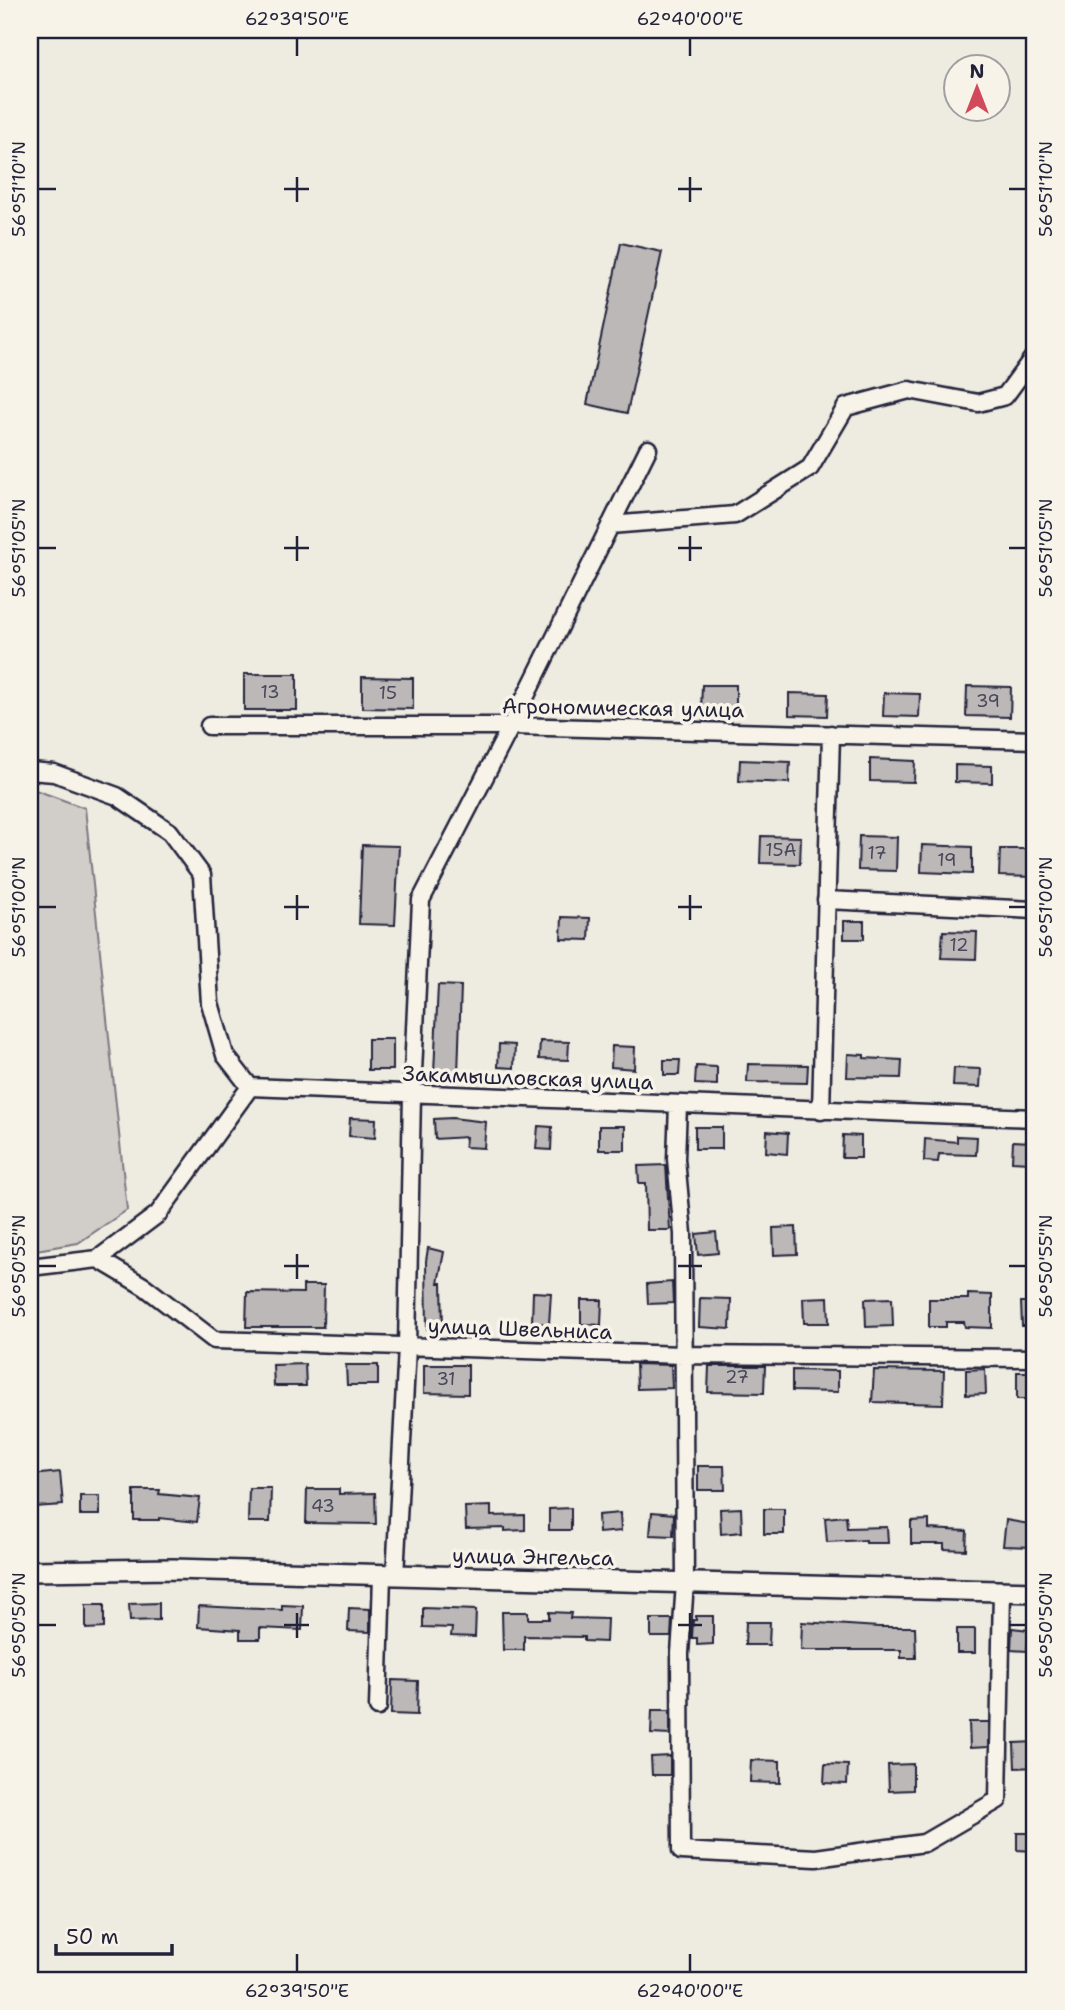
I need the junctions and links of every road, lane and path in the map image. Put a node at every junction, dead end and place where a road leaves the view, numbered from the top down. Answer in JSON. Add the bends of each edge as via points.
{"nodes":[{"id":1,"x":1035,"y":355,"type":"edge"},
{"id":2,"x":648,"y":449,"type":"dead end"},
{"id":3,"x":610,"y":526,"type":"junction"},
{"id":4,"x":209,"y":726,"type":"dead end"},
{"id":5,"x":511,"y":726,"type":"junction"},
{"id":6,"x":831,"y":734,"type":"junction"},
{"id":7,"x":1035,"y":740,"type":"edge"},
{"id":8,"x":30,"y":771,"type":"edge"},
{"id":9,"x":826,"y":900,"type":"junction"},
{"id":10,"x":1035,"y":910,"type":"edge"},
{"id":11,"x":250,"y":1087,"type":"junction"},
{"id":12,"x":412,"y":1094,"type":"junction"},
{"id":13,"x":678,"y":1105,"type":"junction"},
{"id":14,"x":821,"y":1111,"type":"junction"},
{"id":15,"x":1035,"y":1118,"type":"edge"},
{"id":16,"x":98,"y":1259,"type":"junction"},
{"id":17,"x":30,"y":1267,"type":"edge"},
{"id":18,"x":407,"y":1347,"type":"junction"},
{"id":19,"x":682,"y":1355,"type":"junction"},
{"id":20,"x":1035,"y":1358,"type":"edge"},
{"id":21,"x":30,"y":1571,"type":"edge"},
{"id":22,"x":389,"y":1576,"type":"junction"},
{"id":23,"x":685,"y":1583,"type":"junction"},
{"id":24,"x":1002,"y":1591,"type":"junction"},
{"id":25,"x":1035,"y":1592,"type":"edge"},
{"id":26,"x":378,"y":1707,"type":"dead end"}],
"edges":[{"from":1,"to":3,"type":"street","via":[[1005,396],[978,403],[909,390],[846,407],[810,468],[735,515]]},
{"from":2,"to":3,"type":"street"},
{"from":3,"to":5,"type":"street"},
{"from":4,"to":5,"type":"street","name":"Агрономическая улица"},
{"from":5,"to":6,"type":"street","name":"Агрономическая улица"},
{"from":5,"to":12,"type":"street","via":[[421,900]]},
{"from":6,"to":7,"type":"street","name":"Агрономическая улица"},
{"from":6,"to":9,"type":"street"},
{"from":8,"to":11,"type":"street","via":[[54,773],[117,796],[170,832],[202,875],[210,1003],[225,1055]]},
{"from":9,"to":10,"type":"street"},
{"from":9,"to":14,"type":"street"},
{"from":11,"to":12,"type":"street","name":"Закамышловская улица"},
{"from":11,"to":16,"type":"street","via":[[158,1214]]},
{"from":12,"to":13,"type":"street","name":"Закамышловская улица"},
{"from":12,"to":18,"type":"street"},
{"from":13,"to":14,"type":"street","name":"Закамышловская улица"},
{"from":13,"to":19,"type":"street"},
{"from":14,"to":15,"type":"street","name":"Закамышловская улица"},
{"from":16,"to":17,"type":"street"},
{"from":16,"to":18,"type":"street","name":"улица Швельниса","via":[[145,1287],[214,1340]]},
{"from":18,"to":19,"type":"street","name":"улица Швельниса"},
{"from":18,"to":22,"type":"street"},
{"from":19,"to":20,"type":"street","name":"улица Швельниса"},
{"from":19,"to":23,"type":"street"},
{"from":21,"to":22,"type":"main road","name":"улица Энгельса","via":[[173,1569]]},
{"from":22,"to":23,"type":"main road","name":"улица Энгельса"},
{"from":22,"to":26,"type":"street"},
{"from":23,"to":24,"type":"main road","name":"улица Энгельса"},
{"from":23,"to":24,"type":"street","via":[[680,1653],[681,1851],[816,1858],[924,1843],[998,1800]]},
{"from":24,"to":25,"type":"main road","name":"улица Энгельса"}]}
